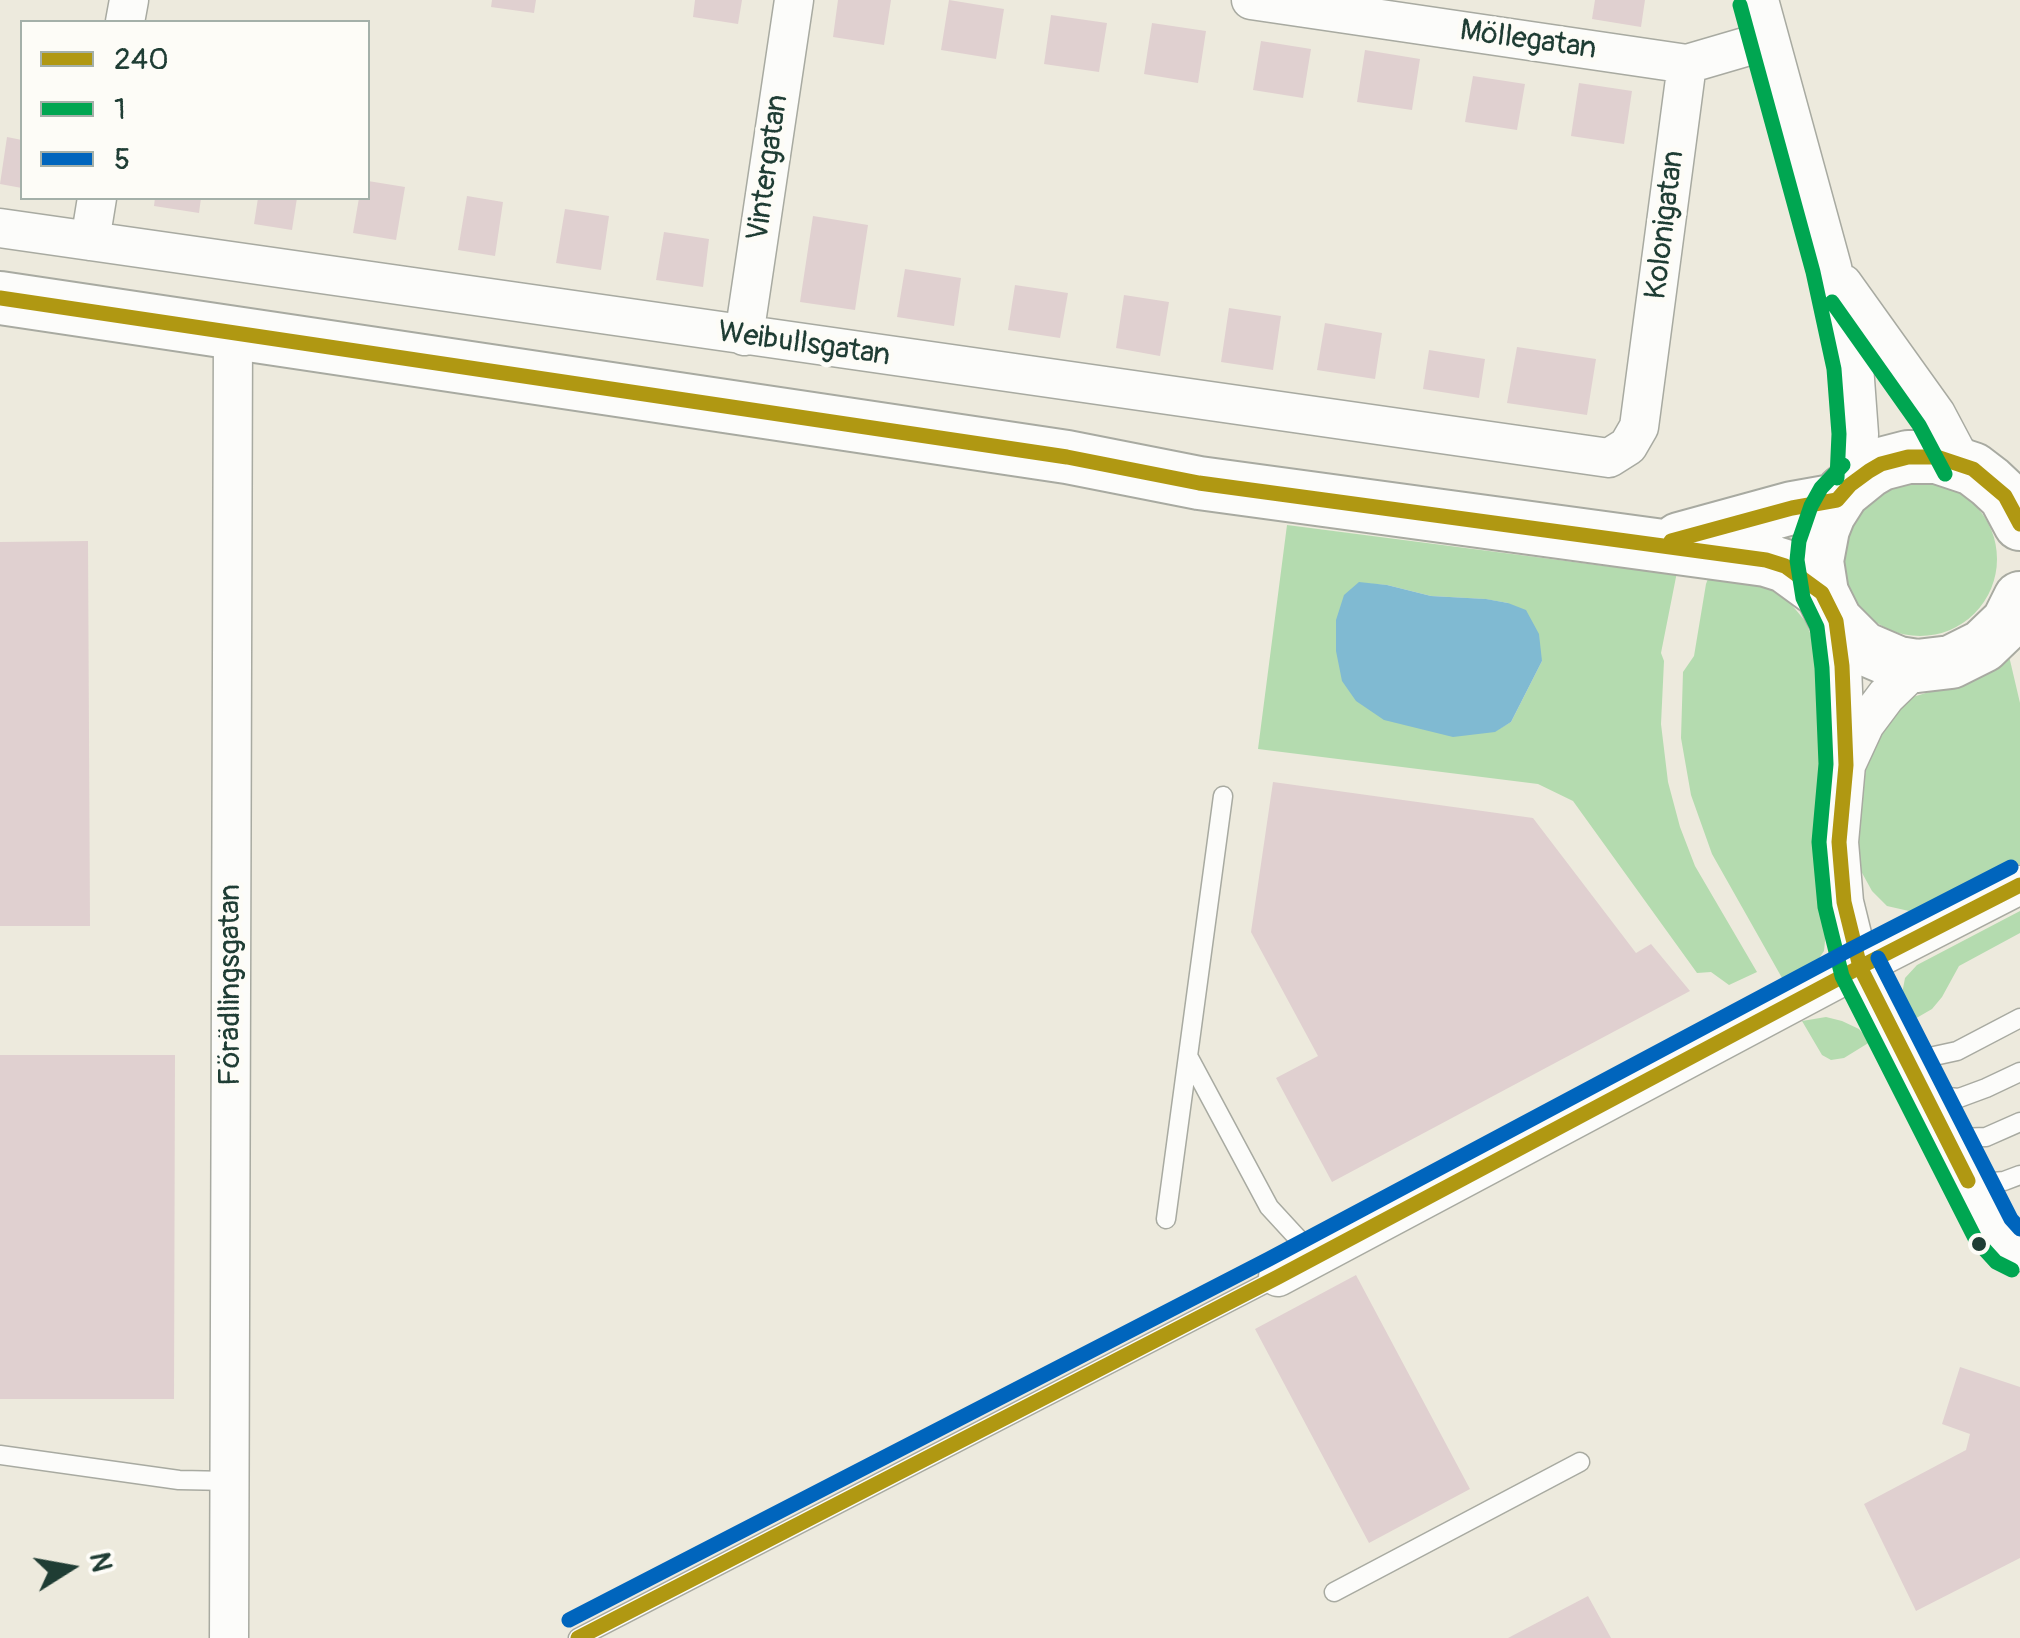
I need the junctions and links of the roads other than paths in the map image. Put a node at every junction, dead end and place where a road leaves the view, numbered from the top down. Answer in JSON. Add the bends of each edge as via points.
{"nodes":[{"id":1,"x":794,"y":0,"type":"edge"},
{"id":2,"x":1251,"y":0,"type":"edge"},
{"id":3,"x":1760,"y":0,"type":"edge"},
{"id":4,"x":1769,"y":40,"type":"junction"},
{"id":5,"x":1687,"y":64,"type":"junction"},
{"id":6,"x":97,"y":200,"type":"edge"},
{"id":7,"x":0,"y":228,"type":"edge"},
{"id":8,"x":90,"y":241,"type":"junction"},
{"id":9,"x":1832,"y":267,"type":"junction"},
{"id":10,"x":0,"y":298,"type":"edge"},
{"id":11,"x":233,"y":333,"type":"junction"},
{"id":12,"x":744,"y":336,"type":"junction"},
{"id":13,"x":1609,"y":458,"type":"joint"},
{"id":14,"x":1963,"y":465,"type":"junction"},
{"id":15,"x":1847,"y":489,"type":"junction"},
{"id":16,"x":2015,"y":507,"type":"edge"},
{"id":17,"x":1658,"y":545,"type":"junction"},
{"id":18,"x":1829,"y":607,"type":"junction"},
{"id":19,"x":2017,"y":617,"type":"edge"},
{"id":20,"x":1916,"y":666,"type":"junction"},
{"id":21,"x":1846,"y":765,"type":"junction"},
{"id":22,"x":1224,"y":796,"type":"dead end"},
{"id":23,"x":2020,"y":885,"type":"edge"},
{"id":24,"x":1860,"y":967,"type":"junction"},
{"id":25,"x":2020,"y":1018,"type":"edge"},
{"id":26,"x":1903,"y":1053,"type":"junction"},
{"id":27,"x":1187,"y":1055,"type":"junction"},
{"id":28,"x":2020,"y":1072,"type":"edge"},
{"id":29,"x":1922,"y":1090,"type":"junction"},
{"id":30,"x":2020,"y":1122,"type":"edge"},
{"id":31,"x":1944,"y":1133,"type":"junction"},
{"id":32,"x":2020,"y":1174,"type":"edge"},
{"id":33,"x":1968,"y":1180,"type":"junction"},
{"id":34,"x":1166,"y":1218,"type":"dead end"},
{"id":35,"x":2020,"y":1252,"type":"edge"},
{"id":36,"x":1316,"y":1257,"type":"junction"},
{"id":37,"x":1278,"y":1277,"type":"joint"},
{"id":38,"x":0,"y":1455,"type":"edge"},
{"id":39,"x":1580,"y":1462,"type":"dead end"},
{"id":40,"x":230,"y":1481,"type":"junction"},
{"id":41,"x":1334,"y":1592,"type":"dead end"},
{"id":42,"x":229,"y":1638,"type":"edge"},
{"id":43,"x":578,"y":1638,"type":"edge"}],
"edges":[{"from":1,"to":12,"type":"street","name":"Vintergatan"},
{"from":2,"to":5,"type":"street","name":"Möllegatan"},
{"from":3,"to":4,"type":"street"},
{"from":4,"to":5,"type":"street"},
{"from":4,"to":9,"type":"street"},
{"from":5,"to":13,"type":"street","name":"Kolonigatan","via":[[1639,427],[1628,446]]},
{"from":6,"to":8,"type":"street"},
{"from":7,"to":8,"type":"street","name":"Weibullsgatan"},
{"from":8,"to":12,"type":"street","name":"Weibullsgatan"},
{"from":9,"to":14,"type":"street","via":[[1936,414]]},
{"from":9,"to":15,"type":"street","via":[[1854,366],[1858,434]]},
{"from":10,"to":11,"type":"main road"},
{"from":11,"to":17,"type":"main road","via":[[1067,457],[1199,483]]},
{"from":11,"to":40,"type":"street","name":"Förädlingsgatan"},
{"from":12,"to":13,"type":"street","name":"Weibullsgatan"},
{"from":14,"to":15,"type":"main road","via":[[1908,457],[1881,464]]},
{"from":14,"to":16,"type":"main road"},
{"from":15,"to":17,"type":"main road"},
{"from":15,"to":18,"type":"main road","via":[[1819,544],[1819,577]]},
{"from":17,"to":18,"type":"main road","via":[[1785,566]]},
{"from":18,"to":20,"type":"main road","via":[[1864,648]]},
{"from":18,"to":21,"type":"street","via":[[1842,666]]},
{"from":19,"to":20,"type":"main road","via":[[1951,662]]},
{"from":20,"to":21,"type":"street","via":[[1865,724]]},
{"from":21,"to":24,"type":"street","via":[[1838,842]]},
{"from":22,"to":27,"type":"lane"},
{"from":23,"to":24,"type":"street"},
{"from":24,"to":26,"type":"street"},
{"from":24,"to":36,"type":"street"},
{"from":25,"to":26,"type":"lane","via":[[1957,1051],[1925,1058]]},
{"from":26,"to":29,"type":"street"},
{"from":27,"to":34,"type":"lane"},
{"from":27,"to":36,"type":"lane","via":[[1269,1206]]},
{"from":28,"to":29,"type":"lane","via":[[1959,1098]]},
{"from":29,"to":31,"type":"street"},
{"from":30,"to":31,"type":"lane","via":[[1986,1137]]},
{"from":31,"to":33,"type":"street"},
{"from":32,"to":33,"type":"lane","via":[[2004,1181]]},
{"from":33,"to":35,"type":"street","via":[[1994,1231]]},
{"from":36,"to":37,"type":"street"},
{"from":37,"to":43,"type":"lane"},
{"from":38,"to":40,"type":"lane"},
{"from":39,"to":41,"type":"lane"},
{"from":40,"to":42,"type":"street","name":"Förädlingsgatan"}]}
